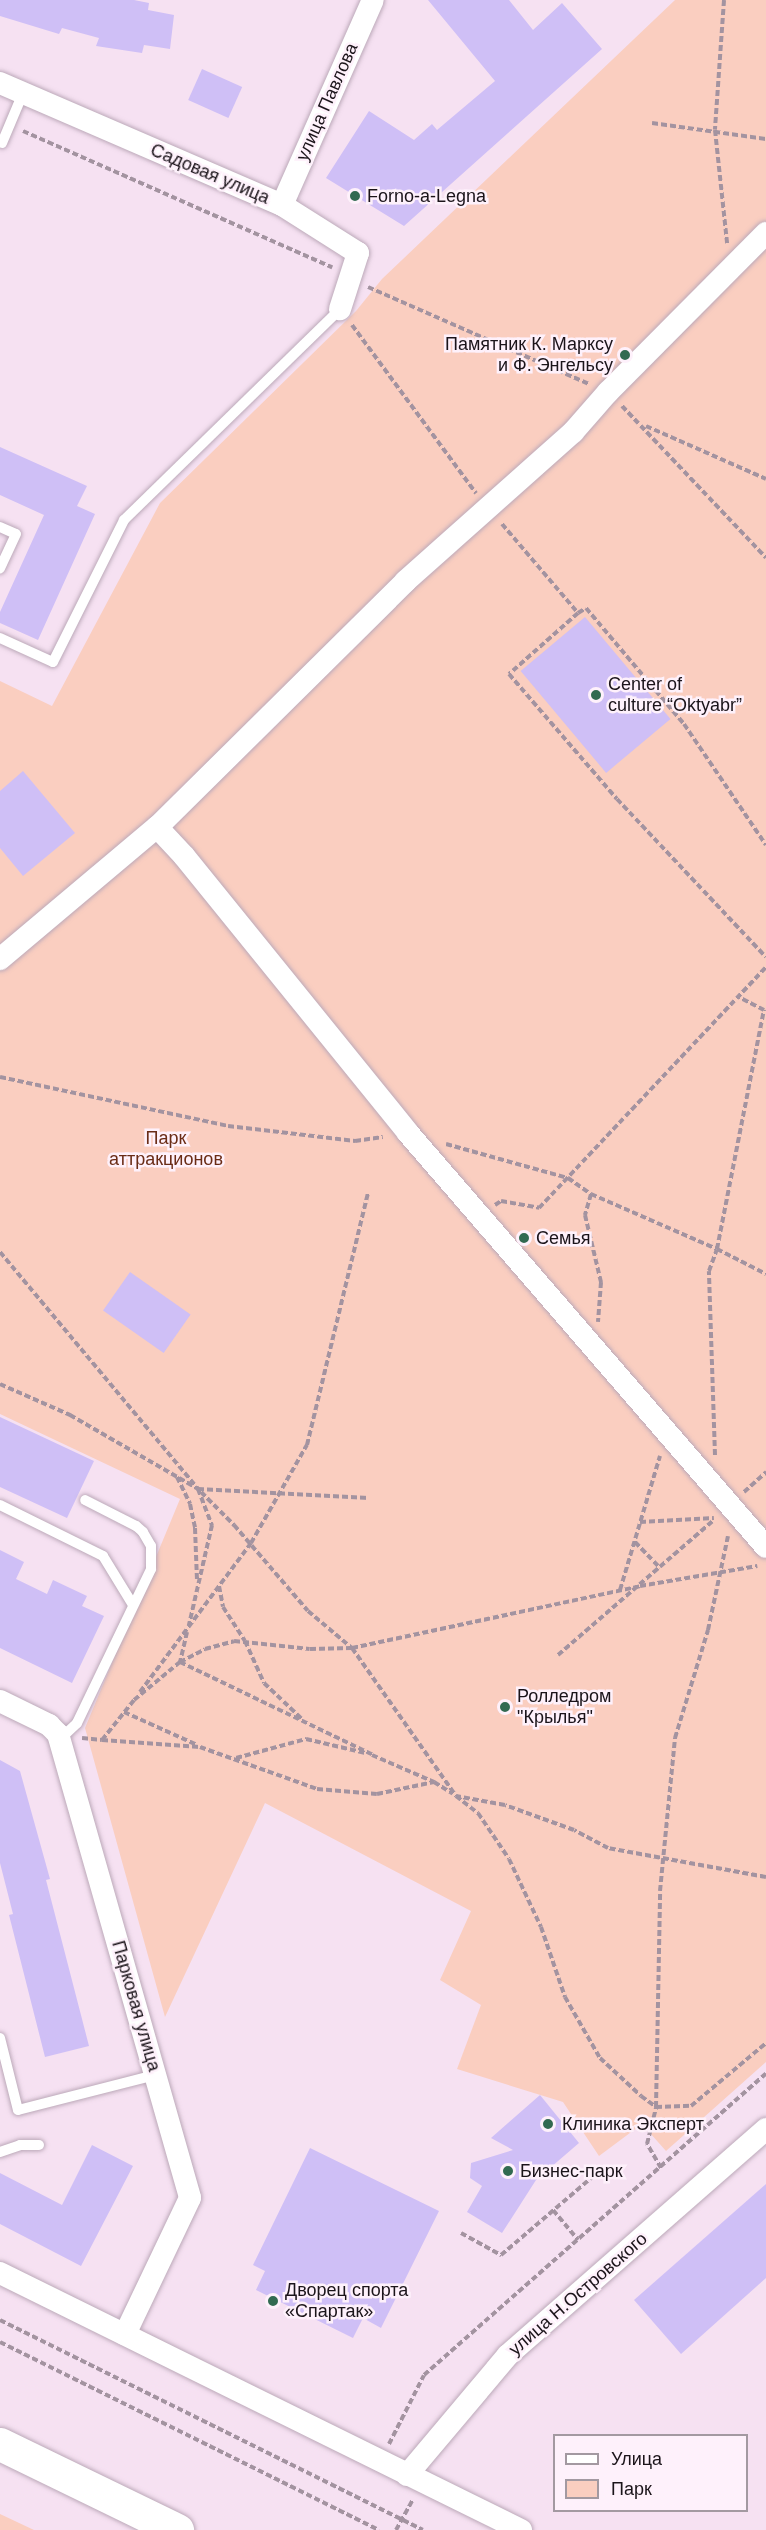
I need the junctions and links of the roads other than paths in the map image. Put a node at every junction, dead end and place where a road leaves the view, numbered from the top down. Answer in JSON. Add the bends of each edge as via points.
{"nodes":[{"id":1,"x":373,"y":0,"type":"edge"},
{"id":2,"x":0,"y":83,"type":"edge"},
{"id":3,"x":23,"y":93,"type":"junction"},
{"id":4,"x":2,"y":143,"type":"dead end"},
{"id":5,"x":282,"y":205,"type":"junction"},
{"id":6,"x":766,"y":233,"type":"edge"},
{"id":7,"x":340,"y":309,"type":"joint"},
{"id":8,"x":0,"y":527,"type":"edge"},
{"id":9,"x":0,"y":568,"type":"edge"},
{"id":10,"x":0,"y":638,"type":"edge"},
{"id":11,"x":157,"y":827,"type":"junction"},
{"id":12,"x":0,"y":959,"type":"edge"},
{"id":13,"x":85,"y":1500,"type":"dead end"},
{"id":14,"x":0,"y":1505,"type":"edge"},
{"id":15,"x":766,"y":1547,"type":"edge"},
{"id":16,"x":133,"y":1605,"type":"junction"},
{"id":17,"x":0,"y":1701,"type":"edge"},
{"id":18,"x":60,"y":1739,"type":"junction"},
{"id":19,"x":0,"y":2038,"type":"edge"},
{"id":20,"x":155,"y":2075,"type":"junction"},
{"id":21,"x":766,"y":2129,"type":"edge"},
{"id":22,"x":39,"y":2145,"type":"dead end"},
{"id":23,"x":0,"y":2152,"type":"edge"},
{"id":24,"x":0,"y":2273,"type":"edge"},
{"id":25,"x":125,"y":2334,"type":"junction"},
{"id":26,"x":0,"y":2444,"type":"edge"},
{"id":27,"x":415,"y":2479,"type":"junction"},
{"id":28,"x":177,"y":2530,"type":"edge"},
{"id":29,"x":521,"y":2530,"type":"edge"}],
"edges":[{"from":1,"to":5,"type":"street","name":"улица Павлова"},
{"from":2,"to":3,"type":"street","name":"Садовая улица"},
{"from":3,"to":4,"type":"lane"},
{"from":3,"to":5,"type":"street","name":"Садовая улица"},
{"from":5,"to":7,"type":"street","name":"Садовая улица","via":[[358,254],[344,274]]},
{"from":6,"to":11,"type":"street","via":[[573,432],[406,581]]},
{"from":7,"to":10,"type":"lane","via":[[124,520],[53,662]]},
{"from":8,"to":9,"type":"lane","via":[[15,534]]},
{"from":11,"to":12,"type":"street"},
{"from":11,"to":15,"type":"street","via":[[408,1133],[666,1433],[724,1507]]},
{"from":13,"to":16,"type":"lane","via":[[136,1526],[151,1546],[151,1569]]},
{"from":14,"to":16,"type":"lane","via":[[103,1556]]},
{"from":16,"to":18,"type":"lane","via":[[76,1722]]},
{"from":17,"to":18,"type":"street","via":[[49,1725]]},
{"from":18,"to":20,"type":"street","name":"Парковая улица"},
{"from":19,"to":20,"type":"lane","via":[[18,2110]]},
{"from":20,"to":25,"type":"street","name":"Парковая улица","via":[[190,2199]]},
{"from":21,"to":27,"type":"street","name":"улица Н.Островского","via":[[508,2355]]},
{"from":22,"to":23,"type":"lane","via":[[20,2145]]},
{"from":24,"to":25,"type":"street"},
{"from":25,"to":27,"type":"street"},
{"from":26,"to":28,"type":"main road"},
{"from":27,"to":29,"type":"street"}]}
